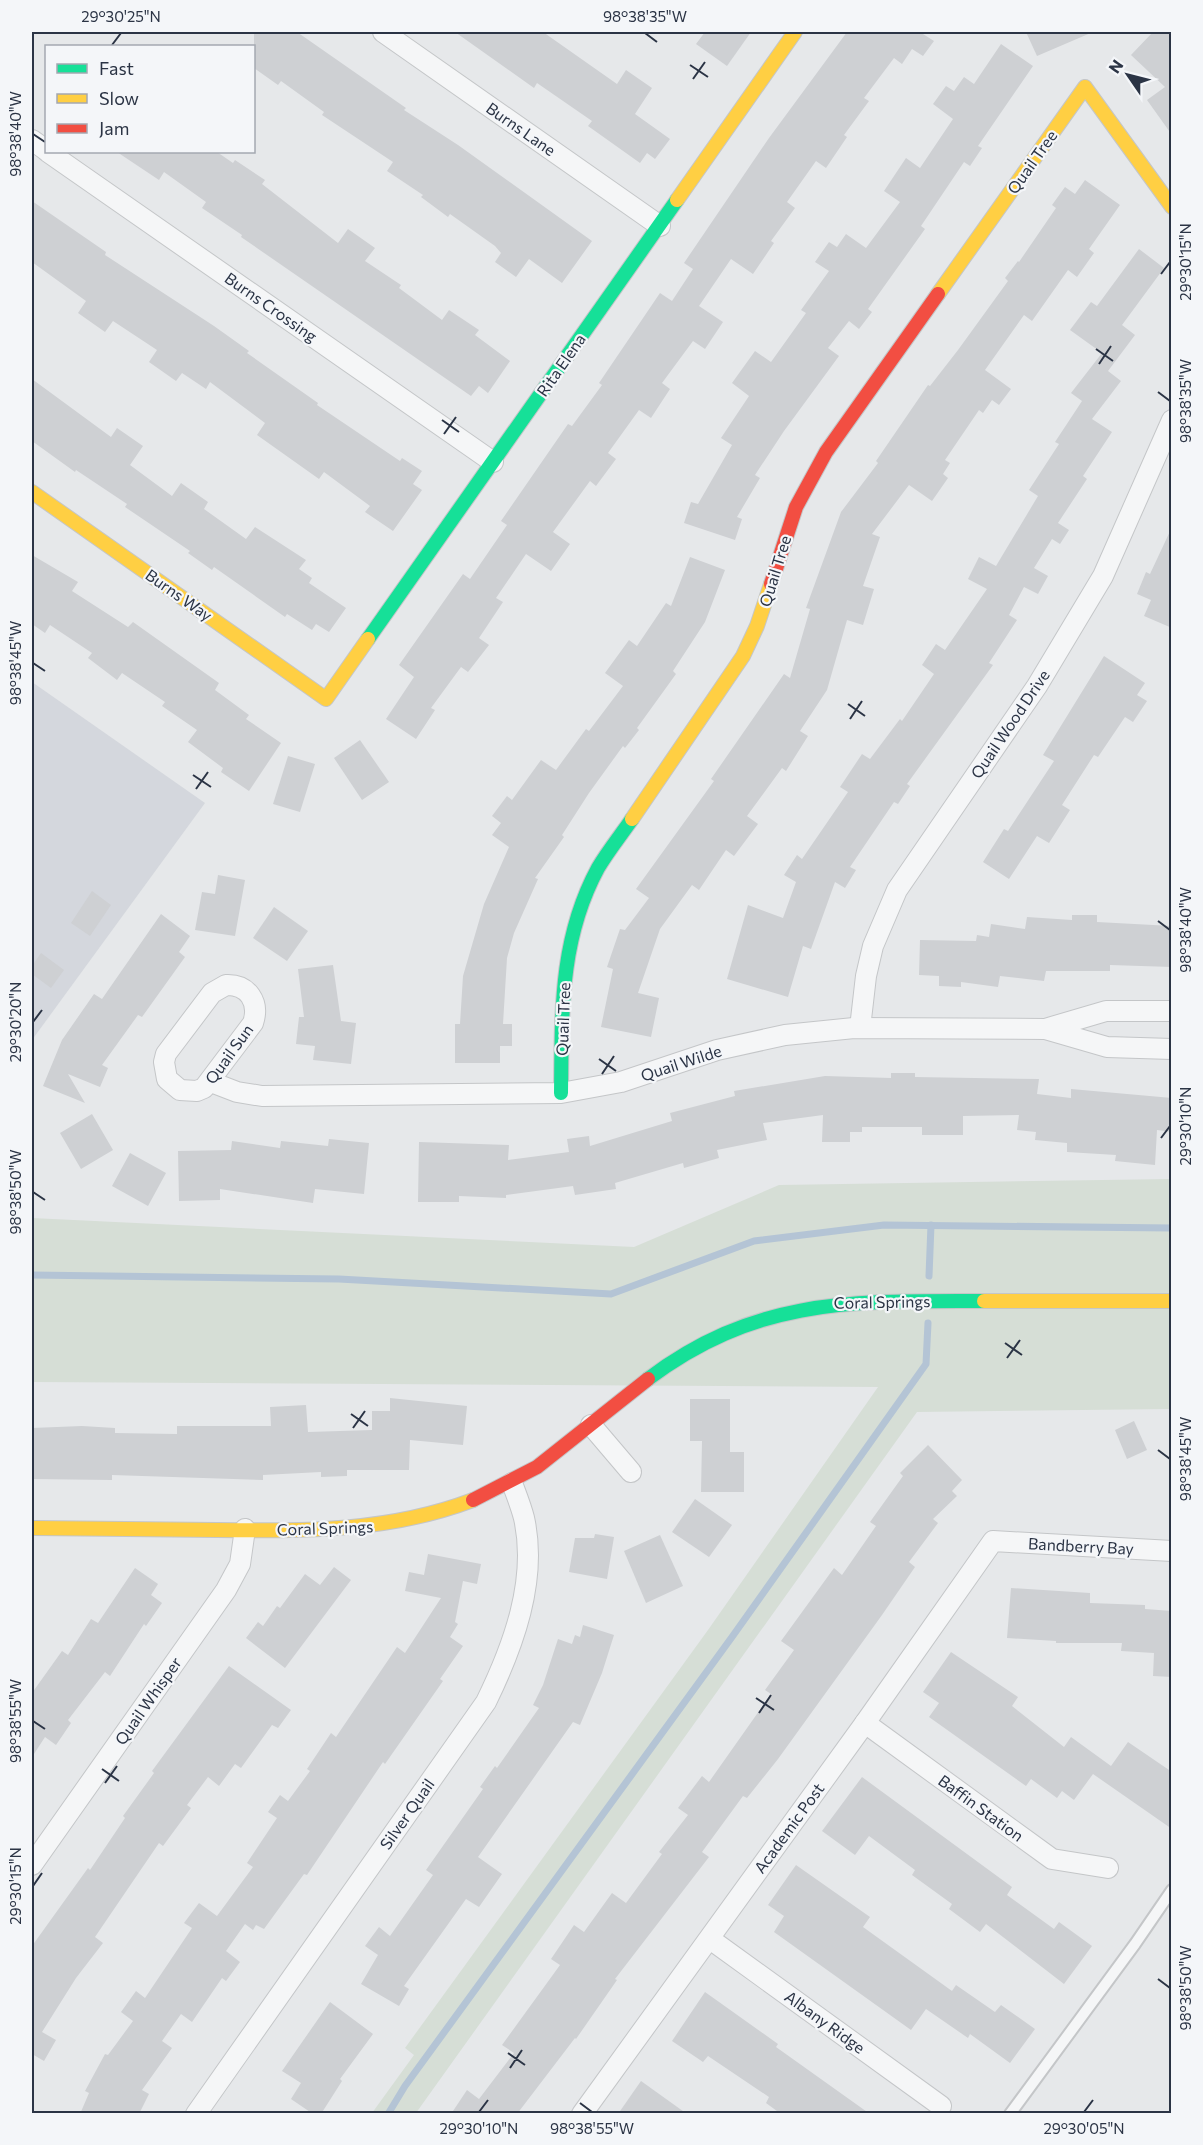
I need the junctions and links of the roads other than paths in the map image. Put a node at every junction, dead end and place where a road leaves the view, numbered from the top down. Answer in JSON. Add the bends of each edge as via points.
{"nodes":[{"id":1,"x":383,"y":32,"type":"edge"},
{"id":2,"x":795,"y":32,"type":"edge"},
{"id":3,"x":32,"y":140,"type":"edge"},
{"id":4,"x":45,"y":150,"type":"edge"},
{"id":5,"x":50,"y":153,"type":"edge"},
{"id":6,"x":1172,"y":207,"type":"edge"},
{"id":7,"x":660,"y":226,"type":"junction"},
{"id":8,"x":1172,"y":420,"type":"edge"},
{"id":9,"x":493,"y":462,"type":"junction"},
{"id":10,"x":32,"y":492,"type":"edge"},
{"id":11,"x":326,"y":699,"type":"joint"},
{"id":12,"x":1172,"y":1011,"type":"edge"},
{"id":13,"x":860,"y":1028,"type":"junction"},
{"id":14,"x":1045,"y":1029,"type":"junction"},
{"id":15,"x":1172,"y":1049,"type":"edge"},
{"id":16,"x":211,"y":1082,"type":"junction"},
{"id":17,"x":561,"y":1093,"type":"junction"},
{"id":18,"x":1172,"y":1301,"type":"edge"},
{"id":19,"x":591,"y":1425,"type":"junction"},
{"id":20,"x":631,"y":1472,"type":"dead end"},
{"id":21,"x":512,"y":1483,"type":"junction"},
{"id":22,"x":32,"y":1528,"type":"edge"},
{"id":23,"x":245,"y":1529,"type":"junction"},
{"id":24,"x":993,"y":1541,"type":"joint"},
{"id":25,"x":1171,"y":1550,"type":"edge"},
{"id":26,"x":865,"y":1723,"type":"junction"},
{"id":27,"x":32,"y":1865,"type":"edge"},
{"id":28,"x":1108,"y":1868,"type":"dead end"},
{"id":29,"x":1172,"y":1890,"type":"edge"},
{"id":30,"x":710,"y":1939,"type":"junction"},
{"id":31,"x":941,"y":2106,"type":"dead end"},
{"id":32,"x":196,"y":2114,"type":"edge"},
{"id":33,"x":582,"y":2114,"type":"edge"},
{"id":34,"x":1010,"y":2114,"type":"edge"}],
"edges":[{"from":1,"to":7,"type":"street","name":"Burns Lane"},
{"from":2,"to":7,"type":"street","name":"Rita Elena"},
{"from":3,"to":4,"type":"street","name":"Burns Crossing"},
{"from":5,"to":9,"type":"street","name":"Burns Crossing"},
{"from":6,"to":17,"type":"street","name":"Quail Tree","via":[[1085,87],[826,452],[796,507],[761,616],[742,656],[599,867],[575,923],[568,953],[563,983]]},
{"from":7,"to":9,"type":"street","name":"Rita Elena"},
{"from":8,"to":13,"type":"street","name":"Quail Wood Drive","via":[[1097,586],[1037,686],[897,890],[873,946]]},
{"from":9,"to":11,"type":"street","name":"Rita Elena"},
{"from":10,"to":11,"type":"street","name":"Burns Way"},
{"from":12,"to":14,"type":"street","name":"Quail Wilde","via":[[1106,1011]]},
{"from":13,"to":14,"type":"street","name":"Quail Wilde"},
{"from":13,"to":17,"type":"street","name":"Quail Wilde","via":[[785,1035],[717,1050],[621,1082]]},
{"from":14,"to":15,"type":"street","name":"Quail Wilde","via":[[1107,1047]]},
{"from":16,"to":16,"type":"street","name":"Quail Sun","via":[[256,1015],[249,992],[234,985],[212,993],[164,1062],[167,1079],[180,1090],[197,1091]]},
{"from":16,"to":17,"type":"street","name":"Quail Wilde","via":[[262,1096]]},
{"from":18,"to":19,"type":"street","name":"Coral Springs","via":[[835,1302],[764,1316],[690,1350],[655,1372]]},
{"from":19,"to":20,"type":"street"},
{"from":19,"to":21,"type":"street","name":"Coral Springs"},
{"from":21,"to":23,"type":"street","name":"Coral Springs","via":[[444,1512],[404,1523],[322,1531]]},
{"from":21,"to":32,"type":"street","name":"Silver Quail","via":[[524,1518],[526,1576],[513,1641],[486,1702]]},
{"from":22,"to":23,"type":"street","name":"Coral Springs"},
{"from":23,"to":27,"type":"street","name":"Quail Whisper","via":[[240,1564],[226,1590]]},
{"from":24,"to":25,"type":"street","name":"Bandberry Bay"},
{"from":24,"to":26,"type":"street","name":"Academic Post"},
{"from":26,"to":28,"type":"street","name":"Baffin Station","via":[[1052,1859]]},
{"from":26,"to":30,"type":"street","name":"Academic Post"},
{"from":29,"to":34,"type":"lane"},
{"from":30,"to":31,"type":"street","name":"Albany Ridge"},
{"from":30,"to":33,"type":"street","name":"Academic Post"}]}
